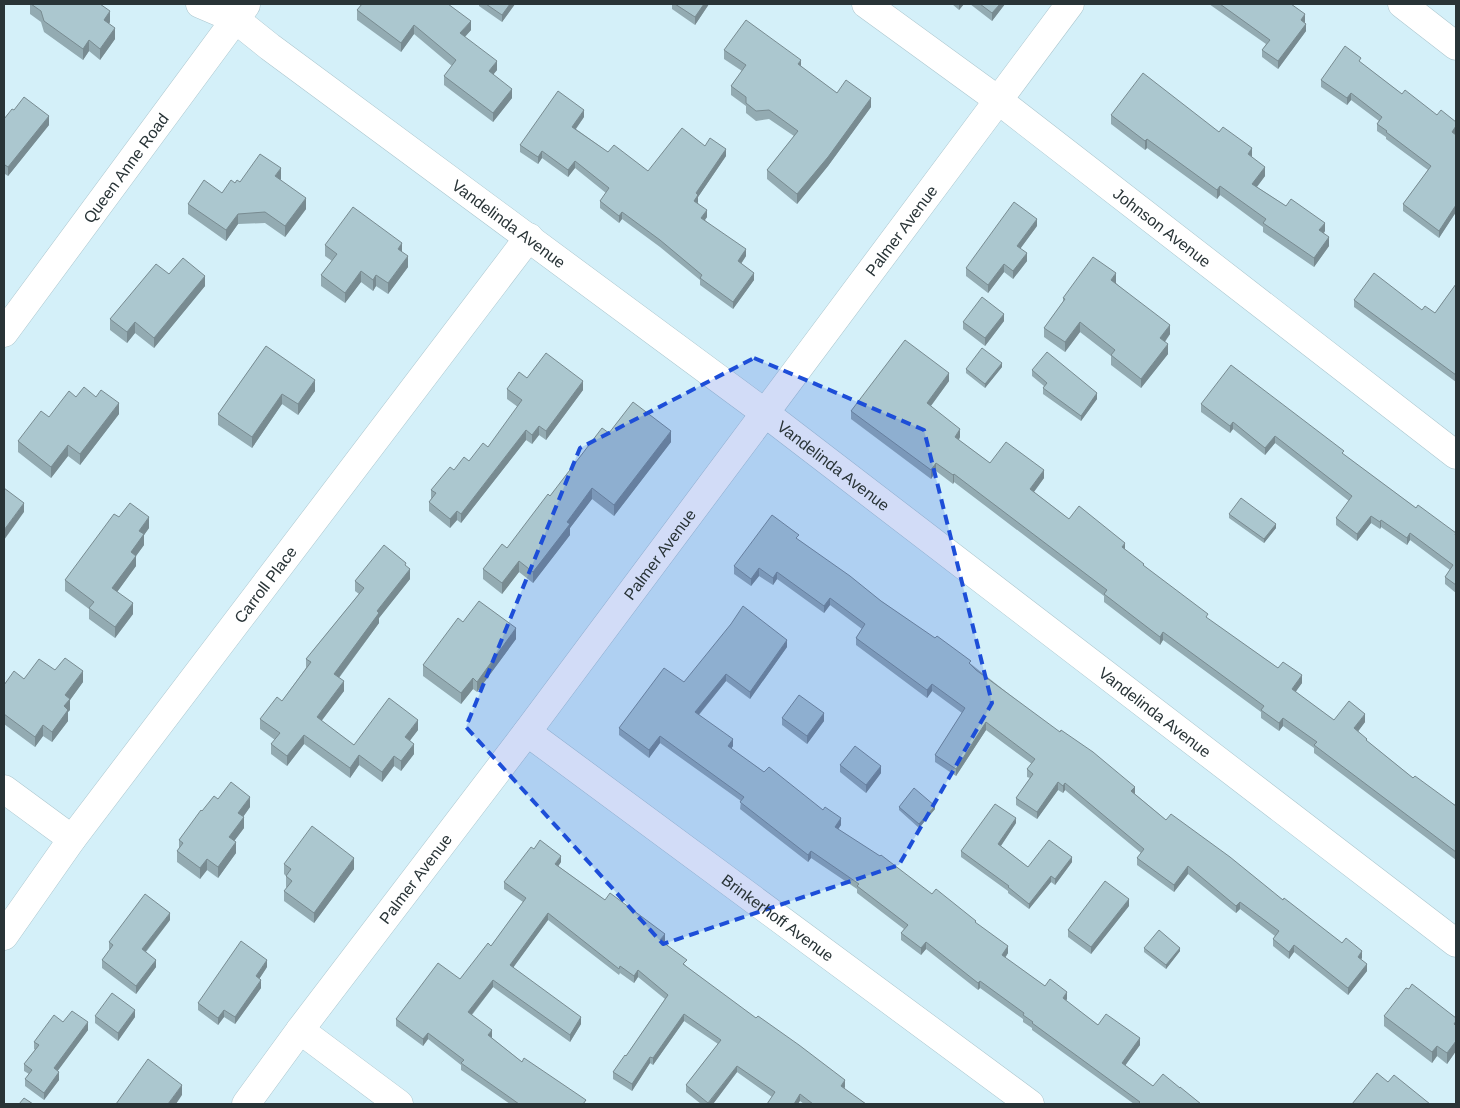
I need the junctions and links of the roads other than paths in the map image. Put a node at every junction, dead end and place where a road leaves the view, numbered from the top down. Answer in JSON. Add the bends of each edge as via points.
{"nodes":[{"id":1,"x":200,"y":4,"type":"edge"},
{"id":2,"x":866,"y":4,"type":"edge"},
{"id":3,"x":1070,"y":4,"type":"edge"},
{"id":4,"x":1402,"y":4,"type":"edge"},
{"id":5,"x":241,"y":11,"type":"edge"},
{"id":6,"x":1456,"y":46,"type":"edge"},
{"id":7,"x":998,"y":100,"type":"junction"},
{"id":8,"x":529,"y":237,"type":"junction"},
{"id":9,"x":4,"y":332,"type":"edge"},
{"id":10,"x":765,"y":412,"type":"junction"},
{"id":11,"x":1456,"y":455,"type":"edge"},
{"id":12,"x":527,"y":732,"type":"junction"},
{"id":13,"x":4,"y":789,"type":"edge"},
{"id":14,"x":72,"y":839,"type":"junction"},
{"id":15,"x":4,"y":936,"type":"edge"},
{"id":16,"x":1456,"y":943,"type":"edge"},
{"id":17,"x":300,"y":1030,"type":"junction"},
{"id":18,"x":246,"y":1104,"type":"edge"},
{"id":19,"x":399,"y":1104,"type":"edge"},
{"id":20,"x":1030,"y":1104,"type":"edge"}],
"edges":[{"from":1,"to":5,"type":"street","name":"Vandelinda Avenue"},
{"from":2,"to":7,"type":"street","name":"Johnson Avenue"},
{"from":3,"to":7,"type":"street","name":"Palmer Avenue"},
{"from":4,"to":6,"type":"street"},
{"from":5,"to":8,"type":"street","name":"Vandelinda Avenue","via":[[270,47]]},
{"from":5,"to":9,"type":"street","name":"Queen Anne Road"},
{"from":7,"to":10,"type":"street","name":"Palmer Avenue"},
{"from":7,"to":11,"type":"street","name":"Johnson Avenue"},
{"from":8,"to":10,"type":"street","name":"Vandelinda Avenue"},
{"from":8,"to":14,"type":"street","name":"Carroll Place"},
{"from":10,"to":12,"type":"street","name":"Palmer Avenue"},
{"from":10,"to":16,"type":"street","name":"Vandelinda Avenue"},
{"from":12,"to":17,"type":"street","name":"Palmer Avenue"},
{"from":12,"to":20,"type":"street","name":"Brinkerhoff Avenue"},
{"from":13,"to":14,"type":"street"},
{"from":14,"to":15,"type":"street","name":"Carroll Place"},
{"from":17,"to":18,"type":"street","name":"Palmer Avenue"},
{"from":17,"to":19,"type":"street"}]}
